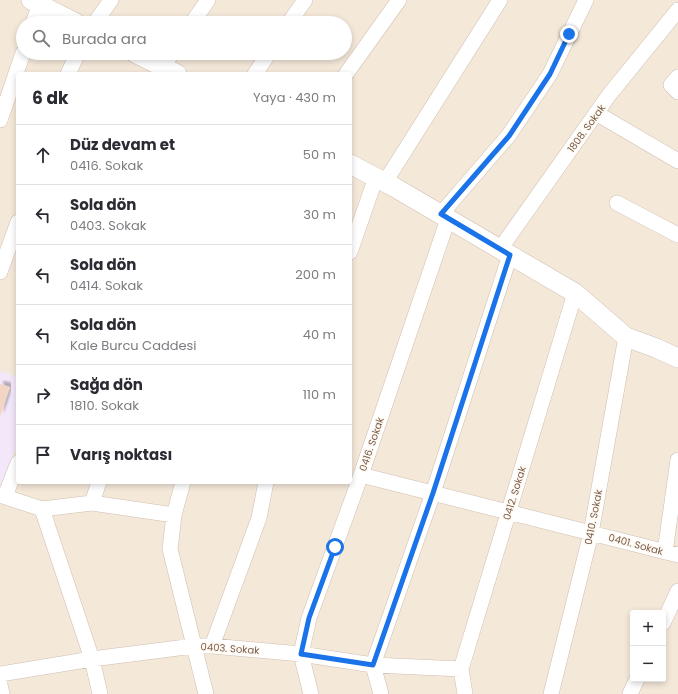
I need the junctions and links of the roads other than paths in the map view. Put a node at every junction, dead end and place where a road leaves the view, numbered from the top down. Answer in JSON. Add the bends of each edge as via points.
{"nodes":[{"id":1,"x":111,"y":0,"type":"edge"},
{"id":2,"x":208,"y":0,"type":"edge"},
{"id":3,"x":305,"y":0,"type":"edge"},
{"id":4,"x":399,"y":0,"type":"edge"},
{"id":5,"x":500,"y":0,"type":"edge"},
{"id":6,"x":35,"y":2,"type":"edge"},
{"id":7,"x":580,"y":2,"type":"edge"},
{"id":8,"x":678,"y":10,"type":"edge"},
{"id":9,"x":34,"y":16,"type":"edge"},
{"id":10,"x":62,"y":16,"type":"edge"},
{"id":11,"x":100,"y":16,"type":"edge"},
{"id":12,"x":197,"y":16,"type":"edge"},
{"id":13,"x":294,"y":16,"type":"edge"},
{"id":14,"x":21,"y":60,"type":"edge"},
{"id":15,"x":75,"y":60,"type":"edge"},
{"id":16,"x":152,"y":60,"type":"edge"},
{"id":17,"x":264,"y":60,"type":"edge"},
{"id":18,"x":168,"y":67,"type":"edge"},
{"id":19,"x":16,"y":72,"type":"edge"},
{"id":20,"x":69,"y":72,"type":"edge"},
{"id":21,"x":256,"y":72,"type":"edge"},
{"id":22,"x":347,"y":72,"type":"edge"},
{"id":23,"x":16,"y":73,"type":"edge"},
{"id":24,"x":678,"y":77,"type":"edge"},
{"id":25,"x":678,"y":92,"type":"edge"},
{"id":26,"x":596,"y":113,"type":"junction"},
{"id":27,"x":0,"y":120,"type":"edge"},
{"id":28,"x":678,"y":161,"type":"edge"},
{"id":29,"x":352,"y":165,"type":"edge"},
{"id":30,"x":380,"y":180,"type":"junction"},
{"id":31,"x":617,"y":203,"type":"dead end"},
{"id":32,"x":444,"y":216,"type":"junction"},
{"id":33,"x":16,"y":228,"type":"edge"},
{"id":34,"x":678,"y":235,"type":"edge"},
{"id":35,"x":352,"y":247,"type":"edge"},
{"id":36,"x":505,"y":252,"type":"junction"},
{"id":37,"x":0,"y":272,"type":"edge"},
{"id":38,"x":575,"y":293,"type":"junction"},
{"id":39,"x":626,"y":337,"type":"junction"},
{"id":40,"x":678,"y":358,"type":"edge"},
{"id":41,"x":678,"y":460,"type":"edge"},
{"id":42,"x":16,"y":467,"type":"edge"},
{"id":43,"x":361,"y":475,"type":"junction"},
{"id":44,"x":98,"y":484,"type":"edge"},
{"id":45,"x":182,"y":484,"type":"edge"},
{"id":46,"x":266,"y":484,"type":"edge"},
{"id":47,"x":433,"y":493,"type":"junction"},
{"id":48,"x":3,"y":495,"type":"edge"},
{"id":49,"x":92,"y":503,"type":"junction"},
{"id":50,"x":42,"y":509,"type":"junction"},
{"id":51,"x":508,"y":512,"type":"junction"},
{"id":52,"x":174,"y":515,"type":"junction"},
{"id":53,"x":591,"y":532,"type":"junction"},
{"id":54,"x":672,"y":554,"type":"edge"},
{"id":55,"x":678,"y":591,"type":"edge"},
{"id":56,"x":666,"y":617,"type":"edge"},
{"id":57,"x":194,"y":646,"type":"junction"},
{"id":58,"x":212,"y":646,"type":"junction"},
{"id":59,"x":301,"y":654,"type":"junction"},
{"id":60,"x":92,"y":659,"type":"junction"},
{"id":61,"x":373,"y":665,"type":"junction"},
{"id":62,"x":461,"y":669,"type":"junction"},
{"id":63,"x":0,"y":674,"type":"edge"},
{"id":64,"x":636,"y":682,"type":"edge"},
{"id":65,"x":0,"y":685,"type":"edge"},
{"id":66,"x":2,"y":694,"type":"edge"},
{"id":67,"x":100,"y":694,"type":"edge"},
{"id":68,"x":206,"y":694,"type":"edge"},
{"id":69,"x":311,"y":694,"type":"edge"},
{"id":70,"x":381,"y":694,"type":"edge"},
{"id":71,"x":465,"y":694,"type":"edge"},
{"id":72,"x":551,"y":694,"type":"edge"},
{"id":73,"x":630,"y":694,"type":"edge"}],
"edges":[{"from":1,"to":11,"type":"street"},
{"from":2,"to":12,"type":"street"},
{"from":3,"to":13,"type":"street"},
{"from":4,"to":22,"type":"street"},
{"from":5,"to":30,"type":"street"},
{"from":6,"to":9,"type":"street"},
{"from":6,"to":10,"type":"street"},
{"from":7,"to":32,"type":"street","via":[[550,74],[509,136]]},
{"from":8,"to":26,"type":"street","name":"1808. Sokak"},
{"from":14,"to":19,"type":"street"},
{"from":15,"to":20,"type":"street"},
{"from":16,"to":18,"type":"street"},
{"from":17,"to":21,"type":"street"},
{"from":23,"to":27,"type":"street"},
{"from":24,"to":25,"type":"street","via":[[671,86]]},
{"from":26,"to":28,"type":"street"},
{"from":26,"to":36,"type":"street","name":"1808. Sokak"},
{"from":29,"to":30,"type":"street"},
{"from":30,"to":32,"type":"street"},
{"from":30,"to":35,"type":"street"},
{"from":31,"to":34,"type":"street"},
{"from":32,"to":36,"type":"street"},
{"from":32,"to":43,"type":"street","name":"0416. Sokak"},
{"from":33,"to":37,"type":"street"},
{"from":36,"to":38,"type":"street"},
{"from":36,"to":47,"type":"street","name":"1808. Sokak"},
{"from":38,"to":39,"type":"street"},
{"from":38,"to":51,"type":"street","name":"0412. Sokak"},
{"from":39,"to":40,"type":"street"},
{"from":39,"to":53,"type":"street","name":"0410. Sokak"},
{"from":41,"to":54,"type":"street"},
{"from":42,"to":48,"type":"street"},
{"from":43,"to":47,"type":"street","name":"0401. Sokak"},
{"from":43,"to":59,"type":"street","name":"0416. Sokak","via":[[309,618]]},
{"from":44,"to":49,"type":"street"},
{"from":45,"to":52,"type":"street"},
{"from":46,"to":58,"type":"street","via":[[259,518]]},
{"from":47,"to":51,"type":"street","name":"0401. Sokak"},
{"from":47,"to":61,"type":"street","name":"1808. Sokak"},
{"from":48,"to":50,"type":"street"},
{"from":49,"to":50,"type":"street"},
{"from":49,"to":52,"type":"street"},
{"from":50,"to":60,"type":"street"},
{"from":51,"to":53,"type":"street","name":"0401. Sokak"},
{"from":51,"to":62,"type":"street","name":"0412. Sokak"},
{"from":52,"to":57,"type":"street","via":[[170,549]]},
{"from":53,"to":54,"type":"street","name":"0401. Sokak"},
{"from":53,"to":72,"type":"street","name":"0410. Sokak"},
{"from":55,"to":56,"type":"street"},
{"from":57,"to":58,"type":"street","name":"0403. Sokak"},
{"from":57,"to":60,"type":"street","name":"0403. Sokak"},
{"from":57,"to":68,"type":"street"},
{"from":58,"to":59,"type":"street","name":"0403. Sokak"},
{"from":59,"to":61,"type":"street","name":"0403. Sokak"},
{"from":59,"to":69,"type":"street","name":"0416. Sokak"},
{"from":60,"to":63,"type":"street","name":"0403. Sokak"},
{"from":60,"to":67,"type":"street"},
{"from":61,"to":62,"type":"street","name":"0403. Sokak"},
{"from":61,"to":70,"type":"street"},
{"from":62,"to":71,"type":"street","name":"0412. Sokak"},
{"from":64,"to":73,"type":"street"},
{"from":65,"to":66,"type":"street"}]}
